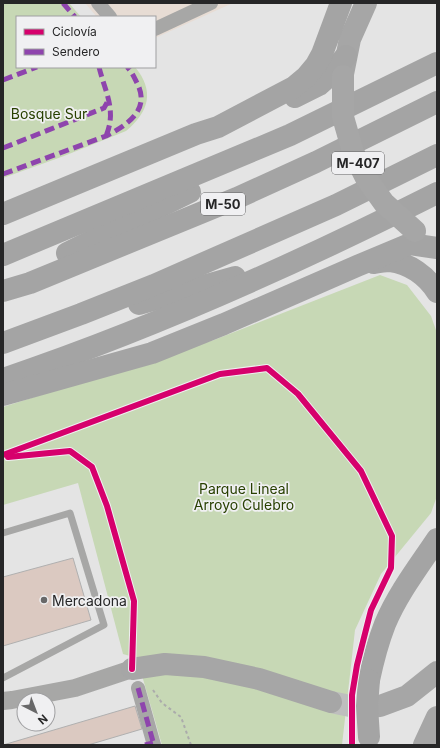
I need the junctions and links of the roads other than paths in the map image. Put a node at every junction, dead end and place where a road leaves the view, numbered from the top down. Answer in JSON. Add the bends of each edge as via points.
{"nodes":[{"id":1,"x":98,"y":3,"type":"edge"},
{"id":2,"x":211,"y":3,"type":"edge"},
{"id":3,"x":341,"y":3,"type":"edge"},
{"id":4,"x":366,"y":3,"type":"edge"},
{"id":5,"x":109,"y":16,"type":"edge"},
{"id":6,"x":156,"y":29,"type":"edge"},
{"id":7,"x":437,"y":63,"type":"edge"},
{"id":8,"x":344,"y":66,"type":"junction"},
{"id":9,"x":437,"y":102,"type":"edge"},
{"id":10,"x":218,"y":127,"type":"junction"},
{"id":11,"x":290,"y":135,"type":"junction"},
{"id":12,"x":437,"y":155,"type":"edge"},
{"id":13,"x":437,"y":193,"type":"edge"},
{"id":14,"x":3,"y":214,"type":"edge"},
{"id":15,"x":361,"y":231,"type":"junction"},
{"id":16,"x":437,"y":244,"type":"edge"},
{"id":17,"x":437,"y":248,"type":"edge"},
{"id":18,"x":3,"y":255,"type":"edge"},
{"id":19,"x":357,"y":266,"type":"junction"},
{"id":20,"x":3,"y":281,"type":"edge"},
{"id":21,"x":3,"y":292,"type":"edge"},
{"id":22,"x":437,"y":292,"type":"edge"},
{"id":23,"x":81,"y":314,"type":"junction"},
{"id":24,"x":3,"y":343,"type":"edge"},
{"id":25,"x":3,"y":379,"type":"edge"},
{"id":26,"x":3,"y":395,"type":"edge"},
{"id":27,"x":3,"y":533,"type":"edge"},
{"id":28,"x":437,"y":539,"type":"edge"},
{"id":29,"x":437,"y":672,"type":"edge"},
{"id":30,"x":3,"y":678,"type":"edge"},
{"id":31,"x":135,"y":678,"type":"junction"},
{"id":32,"x":3,"y":701,"type":"edge"},
{"id":33,"x":331,"y":702,"type":"tunnel mouth"},
{"id":34,"x":380,"y":706,"type":"tunnel mouth"},
{"id":35,"x":437,"y":718,"type":"edge"},
{"id":36,"x":369,"y":741,"type":"edge"},
{"id":37,"x":151,"y":744,"type":"edge"},
{"id":38,"x":424,"y":745,"type":"edge"}],
"edges":[{"from":1,"to":5,"type":"street"},
{"from":2,"to":6,"type":"street"},
{"from":3,"to":10,"type":"highway","via":[[322,54],[306,77],[294,87]]},
{"from":4,"to":8,"type":"highway","number":"M-407","via":[[353,31]]},
{"from":7,"to":11,"type":"highway"},
{"from":8,"to":10,"type":"highway","via":[[313,88]]},
{"from":8,"to":16,"type":"highway","number":"M-407","bridge":true,"via":[[343,117],[353,152],[366,178],[384,203],[415,231]]},
{"from":9,"to":21,"type":"highway","number":"M-50","via":[[237,198]]},
{"from":10,"to":14,"type":"highway"},
{"from":11,"to":18,"type":"highway"},
{"from":11,"to":20,"type":"highway","via":[[216,179],[81,246]]},
{"from":12,"to":23,"type":"highway","via":[[336,205],[154,285]]},
{"from":13,"to":15,"type":"highway"},
{"from":15,"to":23,"type":"highway","via":[[243,275],[106,313]]},
{"from":15,"to":25,"type":"highway","via":[[207,302]]},
{"from":17,"to":19,"type":"highway","via":[[410,244]]},
{"from":19,"to":22,"type":"highway","via":[[388,261],[399,263],[411,267]]},
{"from":19,"to":26,"type":"highway","via":[[152,353]]},
{"from":23,"to":24,"type":"highway"},
{"from":27,"to":30,"type":"lane","via":[[70,513],[104,625]]},
{"from":28,"to":36,"type":"highway","bridge":true,"via":[[398,599],[385,624],[375,653],[367,706]]},
{"from":29,"to":34,"type":"highway","via":[[407,696]]},
{"from":31,"to":32,"type":"street"},
{"from":31,"to":33,"type":"highway","via":[[165,664],[204,667],[259,679]]},
{"from":31,"to":37,"type":"street"},
{"from":35,"to":38,"type":"highway"}]}
